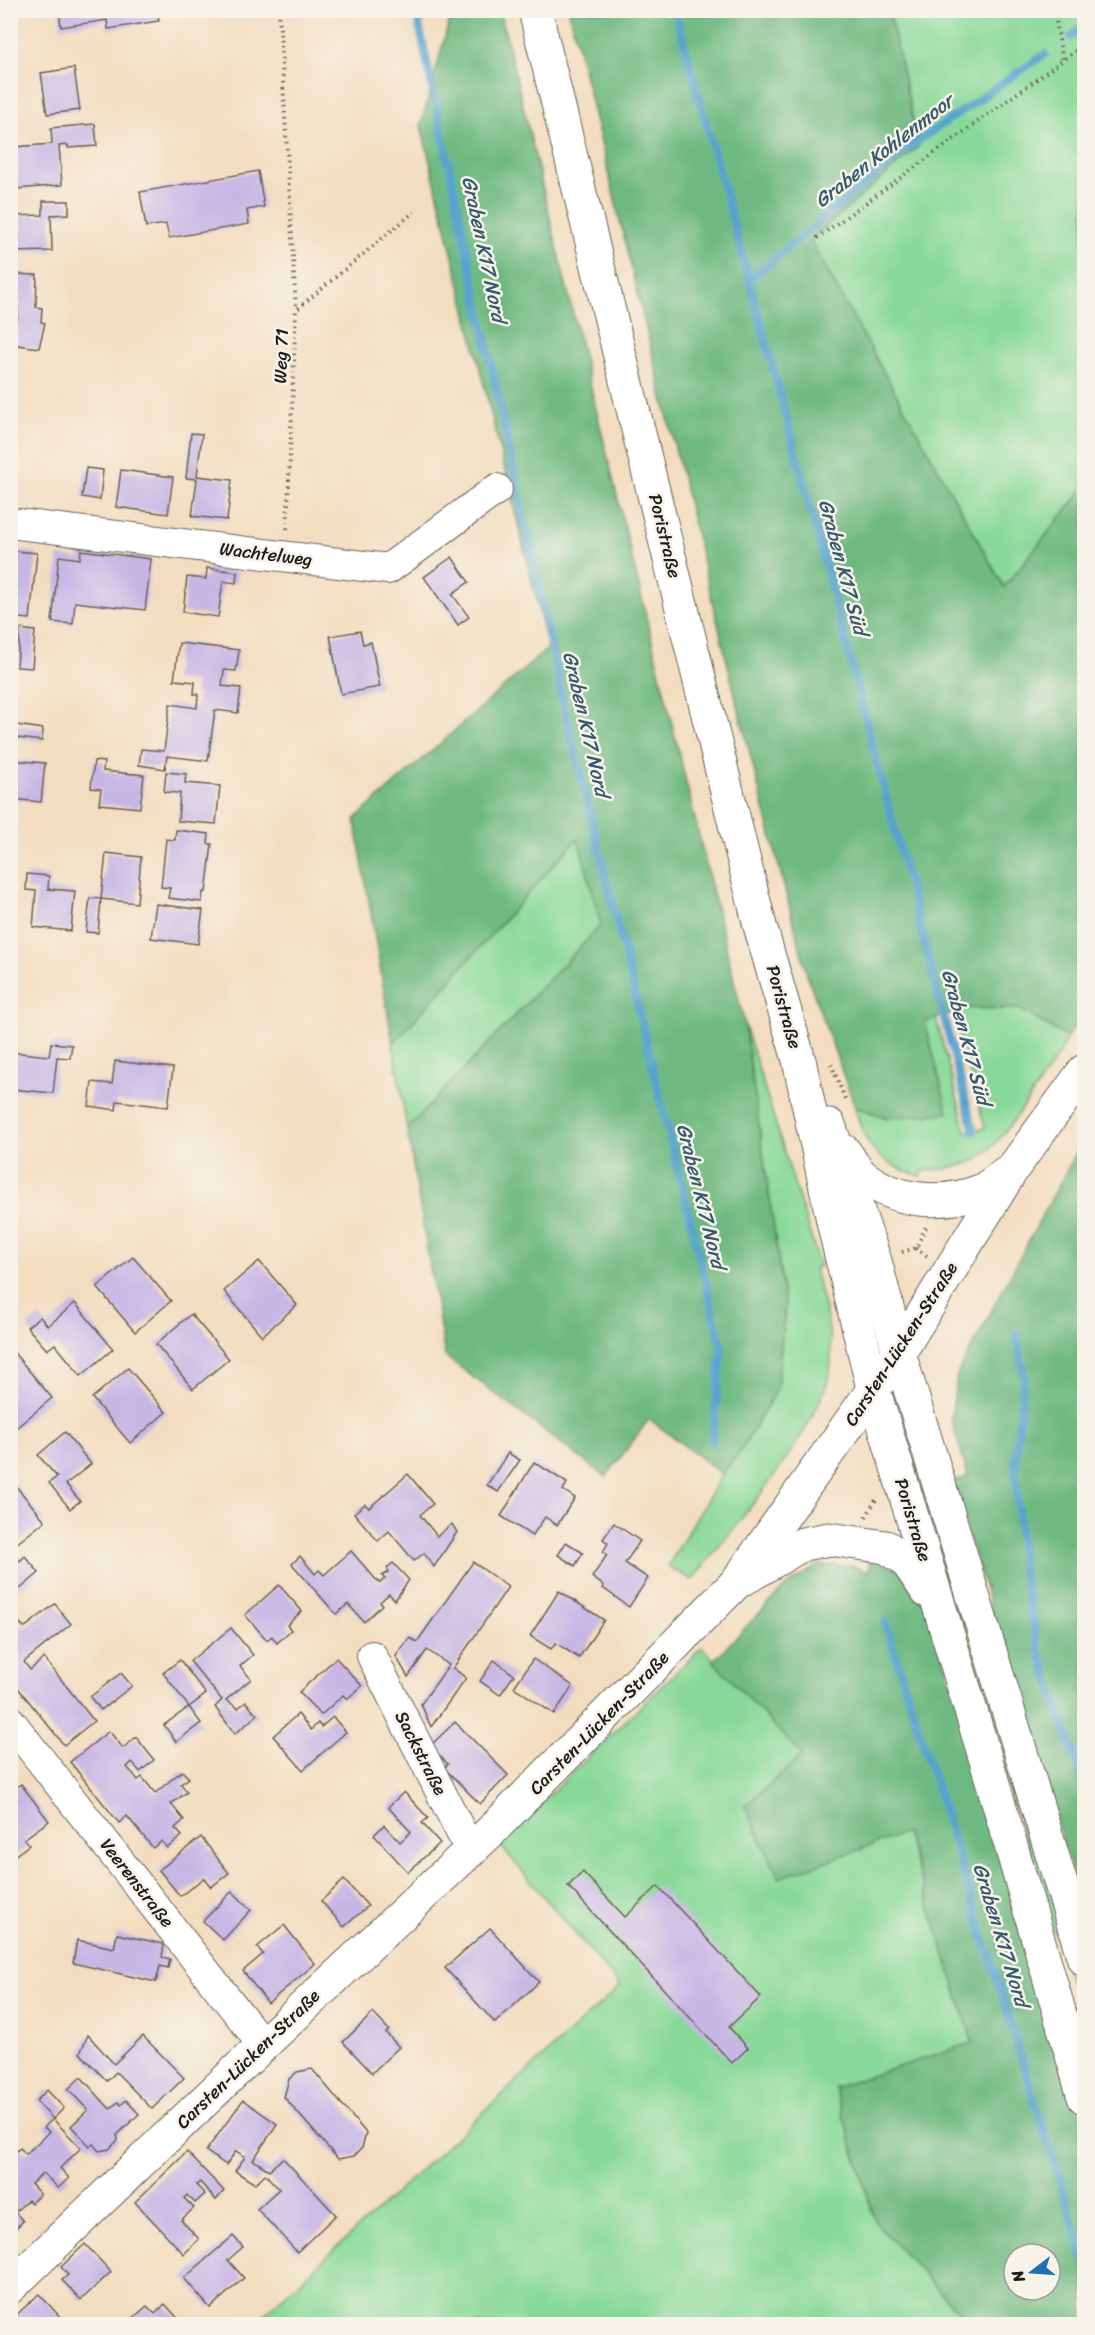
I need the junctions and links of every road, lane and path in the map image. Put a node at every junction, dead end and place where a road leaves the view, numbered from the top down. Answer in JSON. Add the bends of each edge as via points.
{"nodes":[{"id":1,"x":279,"y":10,"type":"edge"},
{"id":2,"x":535,"y":10,"type":"edge"},
{"id":3,"x":1054,"y":10,"type":"edge"},
{"id":4,"x":1084,"y":45,"type":"edge"},
{"id":5,"x":1063,"y":62,"type":"junction"},
{"id":6,"x":414,"y":212,"type":"dead end"},
{"id":7,"x":817,"y":238,"type":"dead end"},
{"id":8,"x":296,"y":310,"type":"junction"},
{"id":9,"x":497,"y":489,"type":"dead end"},
{"id":10,"x":10,"y":524,"type":"edge"},
{"id":11,"x":285,"y":557,"type":"junction"},
{"id":12,"x":799,"y":1060,"type":"junction"},
{"id":13,"x":1084,"y":1071,"type":"edge"},
{"id":14,"x":837,"y":1140,"type":"junction"},
{"id":15,"x":1013,"y":1168,"type":"junction"},
{"id":16,"x":899,"y":1353,"type":"junction"},
{"id":17,"x":873,"y":1388,"type":"junction"},
{"id":18,"x":903,"y":1489,"type":"junction"},
{"id":19,"x":866,"y":1542,"type":"junction"},
{"id":20,"x":736,"y":1583,"type":"junction"},
{"id":21,"x":940,"y":1611,"type":"junction"},
{"id":22,"x":372,"y":1656,"type":"dead end"},
{"id":23,"x":11,"y":1722,"type":"edge"},
{"id":24,"x":470,"y":1850,"type":"junction"},
{"id":25,"x":1084,"y":1959,"type":"edge"},
{"id":26,"x":1047,"y":1975,"type":"junction"},
{"id":27,"x":1084,"y":2038,"type":"edge"},
{"id":28,"x":263,"y":2045,"type":"junction"},
{"id":29,"x":1084,"y":2097,"type":"edge"},
{"id":30,"x":10,"y":2287,"type":"edge"}],
"edges":[{"from":1,"to":8,"type":"path"},
{"from":2,"to":12,"type":"main road","name":"Poristraße","via":[[760,926]]},
{"from":3,"to":5,"type":"path"},
{"from":4,"to":5,"type":"path"},
{"from":5,"to":7,"type":"path"},
{"from":6,"to":8,"type":"path","name":"Weg 71"},
{"from":8,"to":11,"type":"path","name":"Weg 71"},
{"from":9,"to":11,"type":"street","name":"Wachtelweg","via":[[388,569]]},
{"from":10,"to":11,"type":"street","name":"Wachtelweg"},
{"from":12,"to":14,"type":"main road","name":"Poristraße"},
{"from":12,"to":17,"type":"main road","name":"Poristraße"},
{"from":13,"to":15,"type":"main road","name":"Carsten-Lücken-Straße"},
{"from":14,"to":15,"type":"main road","via":[[862,1176],[906,1198],[952,1199],[982,1190]]},
{"from":14,"to":16,"type":"main road","name":"Poristraße"},
{"from":15,"to":16,"type":"main road","name":"Carsten-Lücken-Straße"},
{"from":16,"to":17,"type":"main road","name":"Carsten-Lücken-Straße"},
{"from":16,"to":25,"type":"main road","name":"Poristraße"},
{"from":17,"to":18,"type":"main road","name":"Poristraße"},
{"from":17,"to":20,"type":"main road","name":"Carsten-Lücken-Straße"},
{"from":18,"to":19,"type":"path","via":[[877,1498],[866,1514]]},
{"from":18,"to":21,"type":"main road","name":"Poristraße"},
{"from":19,"to":20,"type":"main road","via":[[829,1539],[803,1544]]},
{"from":19,"to":21,"type":"main road","via":[[886,1546],[905,1558]]},
{"from":20,"to":24,"type":"main road","name":"Carsten-Lücken-Straße"},
{"from":21,"to":26,"type":"main road","name":"Poristraße"},
{"from":22,"to":24,"type":"street","name":"Sackstraße"},
{"from":23,"to":28,"type":"street","name":"Veerenstraße"},
{"from":24,"to":28,"type":"main road","name":"Carsten-Lücken-Straße"},
{"from":26,"to":27,"type":"main road","name":"Poristraße"},
{"from":26,"to":29,"type":"main road","name":"Poristraße"},
{"from":28,"to":30,"type":"main road","name":"Carsten-Lücken-Straße"}]}
